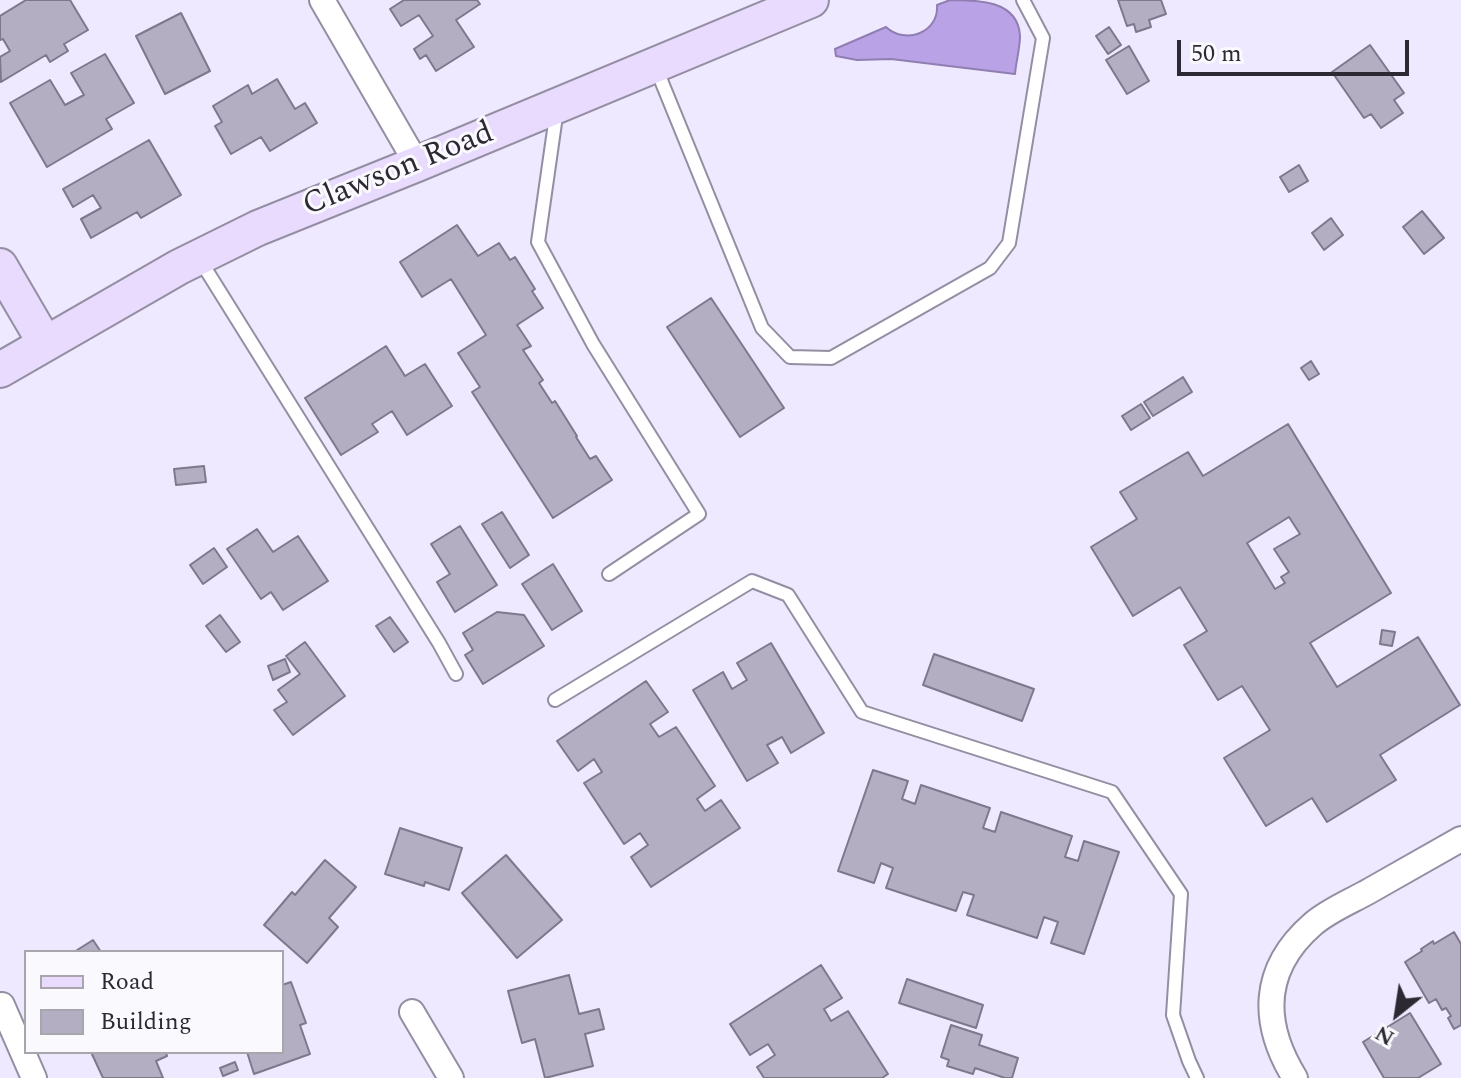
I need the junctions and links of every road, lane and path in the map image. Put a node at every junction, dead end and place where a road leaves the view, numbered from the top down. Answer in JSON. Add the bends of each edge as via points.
{"nodes":[{"id":1,"x":322,"y":0,"type":"edge"},
{"id":2,"x":811,"y":0,"type":"edge"},
{"id":3,"x":1023,"y":0,"type":"edge"},
{"id":4,"x":655,"y":65,"type":"junction"},
{"id":5,"x":558,"y":106,"type":"junction"},
{"id":6,"x":417,"y":164,"type":"junction"},
{"id":7,"x":199,"y":257,"type":"junction"},
{"id":8,"x":0,"y":266,"type":"edge"},
{"id":9,"x":45,"y":343,"type":"junction"},
{"id":10,"x":0,"y":370,"type":"edge"},
{"id":11,"x":609,"y":574,"type":"dead end"},
{"id":12,"x":456,"y":674,"type":"dead end"},
{"id":13,"x":555,"y":700,"type":"dead end"},
{"id":14,"x":1461,"y":839,"type":"edge"},
{"id":15,"x":2,"y":1005,"type":"edge"},
{"id":16,"x":412,"y":1012,"type":"dead end"},
{"id":17,"x":34,"y":1078,"type":"edge"},
{"id":18,"x":451,"y":1078,"type":"edge"},
{"id":19,"x":1197,"y":1078,"type":"edge"},
{"id":20,"x":1295,"y":1078,"type":"edge"}],
"edges":[{"from":1,"to":6,"type":"street"},
{"from":2,"to":4,"type":"street","name":"Clawson Road"},
{"from":3,"to":4,"type":"lane","via":[[1043,38],[1009,243],[990,268],[831,358],[790,357],[762,328]]},
{"from":4,"to":5,"type":"street","name":"Clawson Road"},
{"from":5,"to":6,"type":"street","name":"Clawson Road"},
{"from":5,"to":11,"type":"lane","via":[[538,242],[593,344],[699,514]]},
{"from":6,"to":7,"type":"street","name":"Clawson Road"},
{"from":7,"to":9,"type":"street","name":"Clawson Road"},
{"from":7,"to":12,"type":"lane"},
{"from":8,"to":9,"type":"street"},
{"from":9,"to":10,"type":"street","name":"Clawson Road"},
{"from":13,"to":19,"type":"lane","via":[[752,581],[788,595],[862,712],[1112,792],[1181,894],[1173,1015]]},
{"from":14,"to":20,"type":"street","via":[[1315,922],[1292,944],[1272,992],[1271,1020],[1278,1049]]},
{"from":15,"to":17,"type":"street"},
{"from":16,"to":18,"type":"street"}]}
